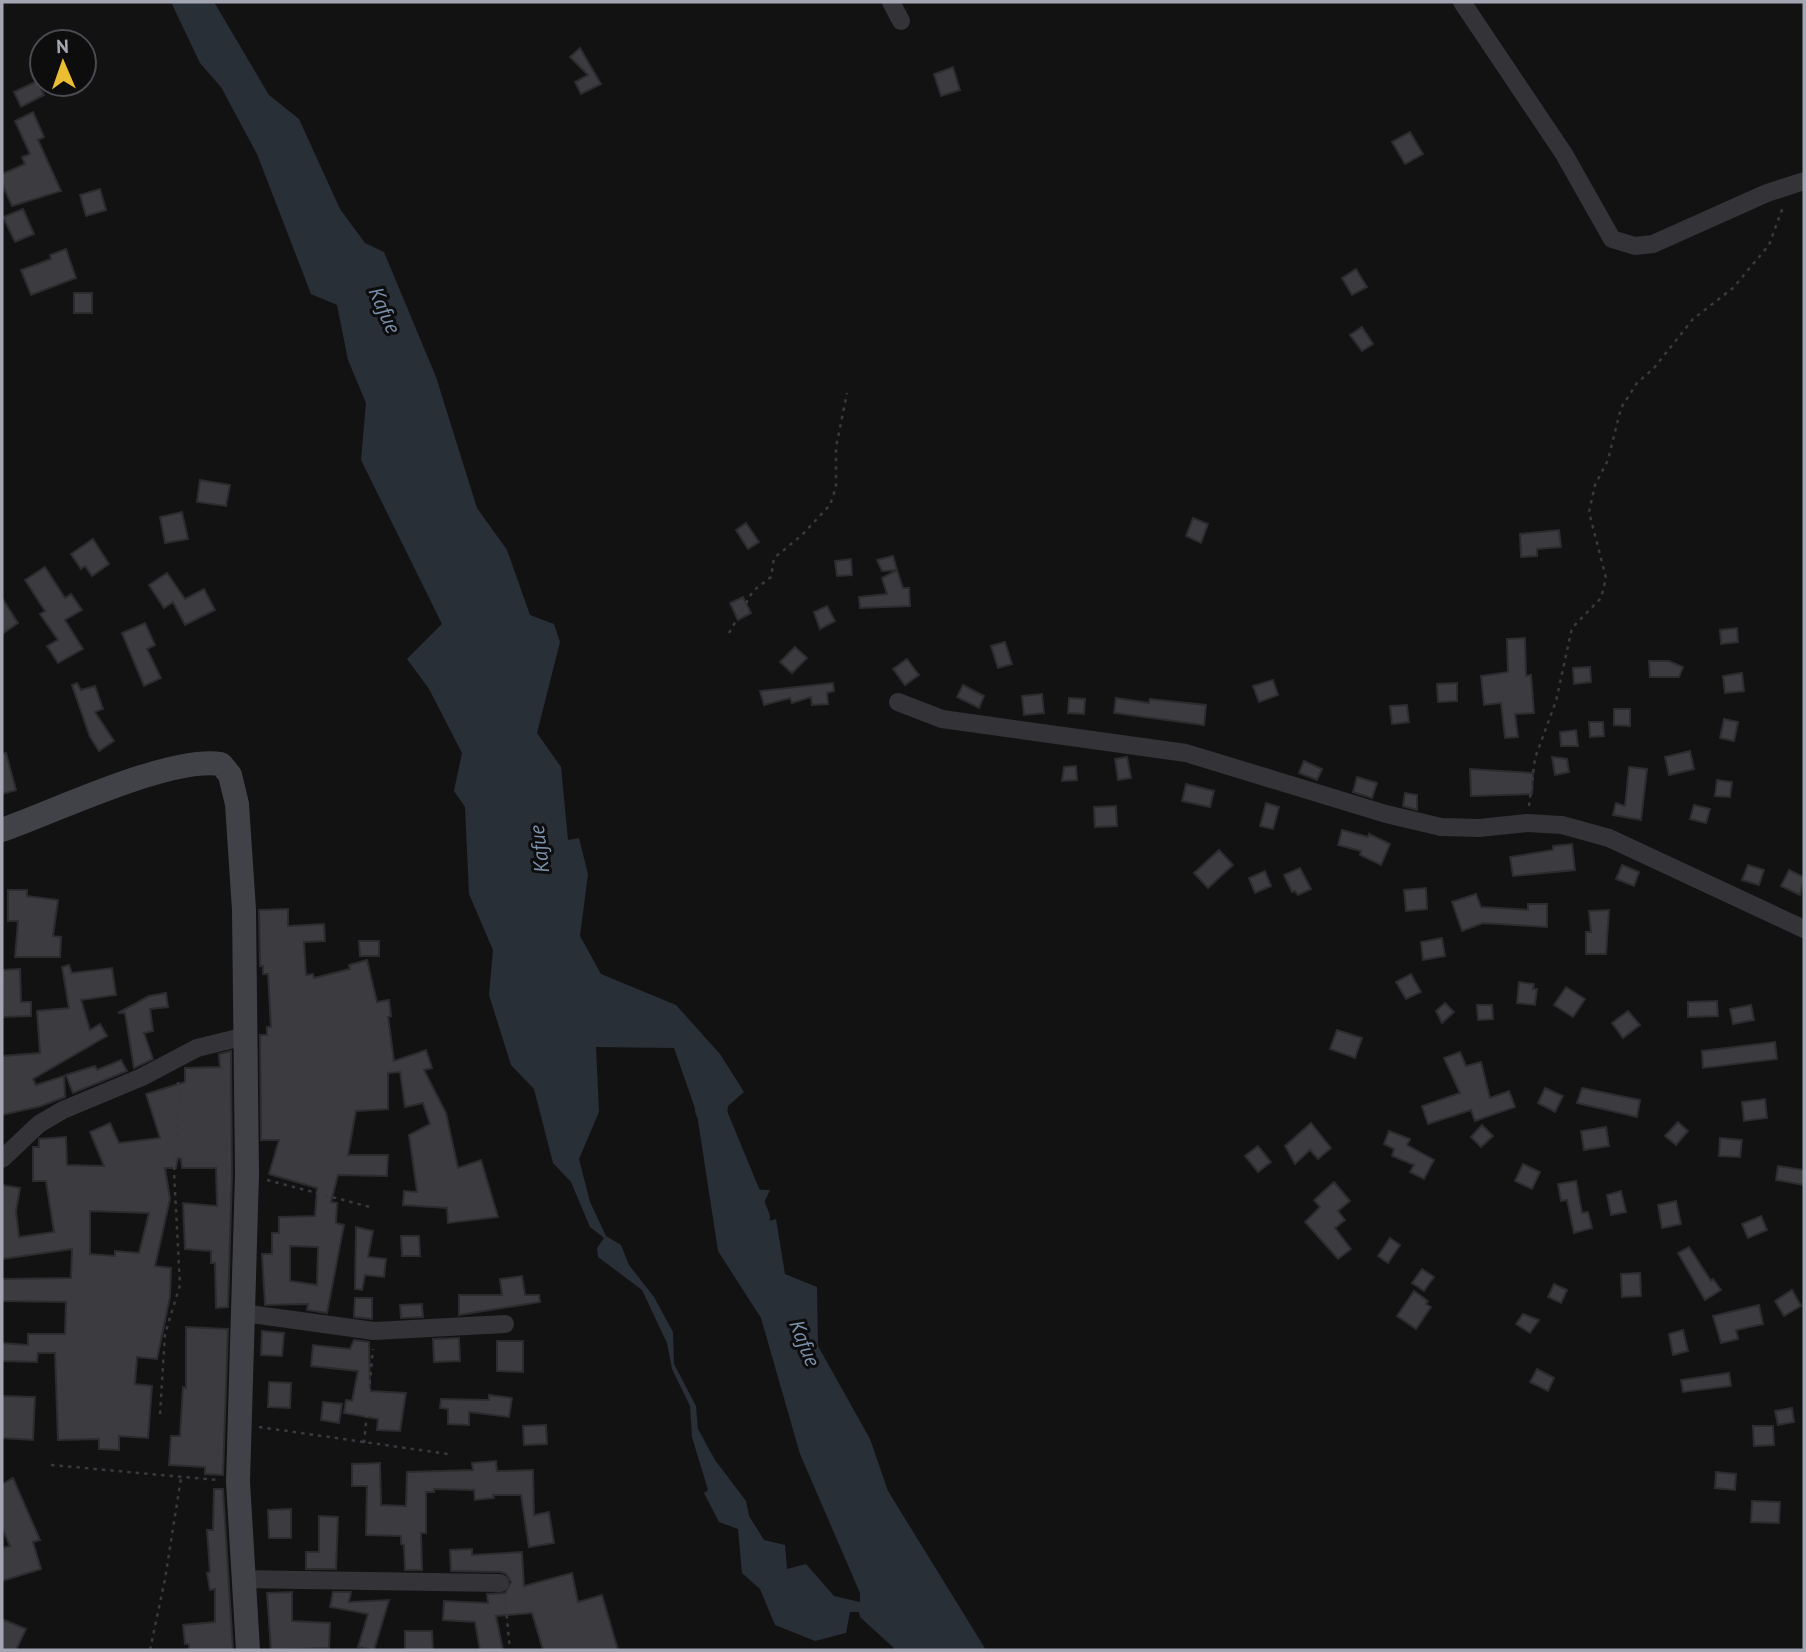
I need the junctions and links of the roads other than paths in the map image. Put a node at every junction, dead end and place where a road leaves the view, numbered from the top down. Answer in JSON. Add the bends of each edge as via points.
{"nodes":[{"id":1,"x":891,"y":2,"type":"edge"},
{"id":2,"x":1462,"y":2,"type":"edge"},
{"id":3,"x":901,"y":21,"type":"dead end"},
{"id":4,"x":1798,"y":183,"type":"edge"},
{"id":5,"x":898,"y":702,"type":"dead end"},
{"id":6,"x":2,"y":831,"type":"edge"},
{"id":7,"x":1804,"y":929,"type":"edge"},
{"id":8,"x":246,"y":1037,"type":"junction"},
{"id":9,"x":2,"y":1159,"type":"edge"},
{"id":10,"x":243,"y":1313,"type":"junction"},
{"id":11,"x":505,"y":1324,"type":"dead end"},
{"id":12,"x":244,"y":1579,"type":"junction"},
{"id":13,"x":500,"y":1583,"type":"road end"},
{"id":14,"x":248,"y":1650,"type":"edge"}],
"edges":[{"from":1,"to":3,"type":"street"},
{"from":2,"to":4,"type":"street","via":[[1564,154],[1612,239],[1635,246],[1653,244]]},
{"from":5,"to":7,"type":"street","via":[[942,719],[1186,753],[1441,827],[1562,825],[1609,838]]},
{"from":6,"to":8,"type":"street","via":[[132,781],[196,764],[221,764],[230,775],[242,835]]},
{"from":8,"to":9,"type":"street","via":[[197,1048],[63,1110],[39,1124]]},
{"from":8,"to":10,"type":"street"},
{"from":10,"to":11,"type":"street","via":[[374,1331]]},
{"from":10,"to":12,"type":"street","via":[[237,1482]]},
{"from":12,"to":13,"type":"street"},
{"from":12,"to":14,"type":"street"}]}
